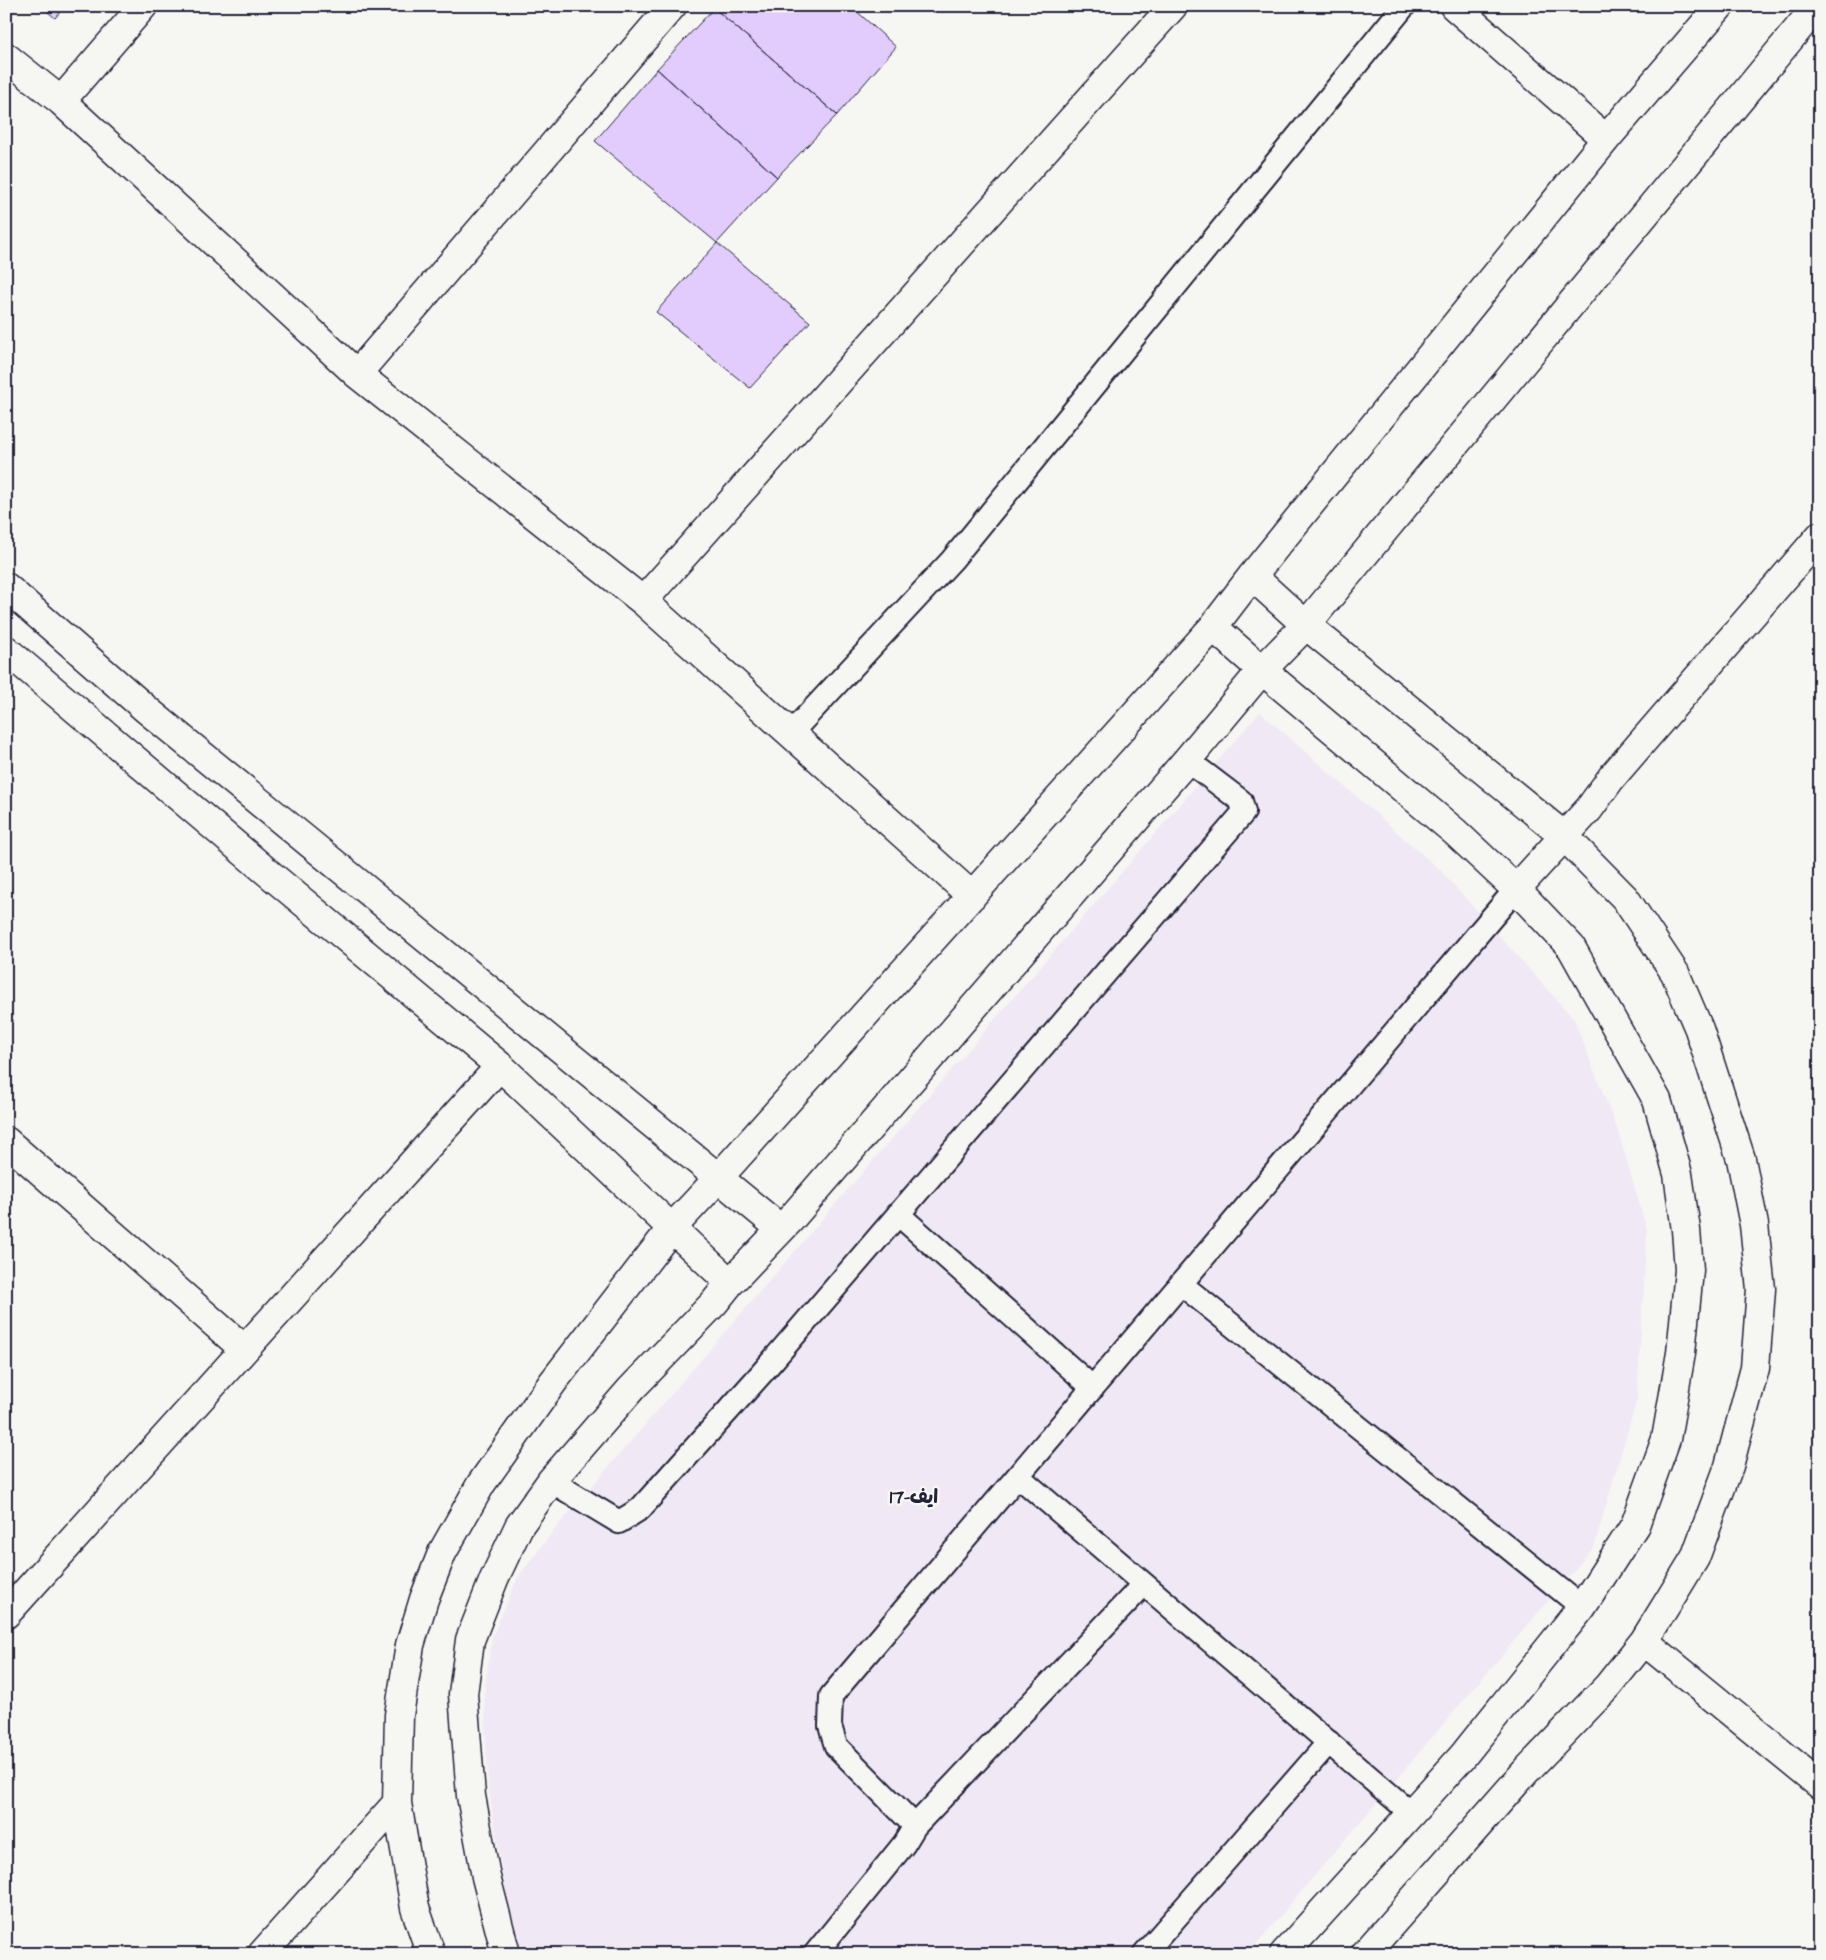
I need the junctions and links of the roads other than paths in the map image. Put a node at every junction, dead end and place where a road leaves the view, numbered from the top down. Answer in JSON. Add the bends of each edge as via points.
{"nodes":[{"id":1,"x":143,"y":6,"type":"edge"},
{"id":2,"x":672,"y":6,"type":"edge"},
{"id":3,"x":1172,"y":6,"type":"edge"},
{"id":4,"x":1404,"y":6,"type":"edge"},
{"id":5,"x":1454,"y":6,"type":"edge"},
{"id":6,"x":1720,"y":6,"type":"edge"},
{"id":7,"x":1818,"y":6,"type":"edge"},
{"id":8,"x":6,"y":57,"type":"edge"},
{"id":9,"x":61,"y":101,"type":"junction"},
{"id":10,"x":1606,"y":139,"type":"junction"},
{"id":11,"x":356,"y":374,"type":"junction"},
{"id":12,"x":1816,"y":548,"type":"edge"},
{"id":13,"x":1252,"y":576,"type":"junction"},
{"id":14,"x":6,"y":587,"type":"edge"},
{"id":15,"x":644,"y":601,"type":"junction"},
{"id":16,"x":1306,"y":625,"type":"junction"},
{"id":17,"x":1213,"y":627,"type":"junction"},
{"id":18,"x":6,"y":650,"type":"edge"},
{"id":19,"x":1262,"y":670,"type":"junction"},
{"id":20,"x":791,"y":733,"type":"junction"},
{"id":21,"x":1187,"y":760,"type":"junction"},
{"id":22,"x":1564,"y":836,"type":"junction"},
{"id":23,"x":1516,"y":889,"type":"junction"},
{"id":24,"x":972,"y":896,"type":"junction"},
{"id":25,"x":500,"y":1066,"type":"junction"},
{"id":26,"x":6,"y":1140,"type":"edge"},
{"id":27,"x":719,"y":1177,"type":"junction"},
{"id":28,"x":898,"y":1214,"type":"junction"},
{"id":29,"x":671,"y":1229,"type":"junction"},
{"id":30,"x":781,"y":1230,"type":"junction"},
{"id":31,"x":730,"y":1283,"type":"junction"},
{"id":32,"x":1181,"y":1284,"type":"junction"},
{"id":33,"x":244,"y":1349,"type":"junction"},
{"id":34,"x":1093,"y":1388,"type":"junction"},
{"id":35,"x":1018,"y":1476,"type":"junction"},
{"id":36,"x":551,"y":1481,"type":"junction"},
{"id":37,"x":1144,"y":1584,"type":"junction"},
{"id":38,"x":1582,"y":1607,"type":"junction"},
{"id":39,"x":6,"y":1614,"type":"edge"},
{"id":40,"x":1644,"y":1641,"type":"junction"},
{"id":41,"x":1329,"y":1742,"type":"junction"},
{"id":42,"x":1820,"y":1785,"type":"edge"},
{"id":43,"x":398,"y":1803,"type":"junction"},
{"id":44,"x":1411,"y":1813,"type":"junction"},
{"id":45,"x":915,"y":1826,"type":"junction"},
{"id":46,"x":262,"y":1954,"type":"edge"},
{"id":47,"x":431,"y":1954,"type":"edge"},
{"id":48,"x":506,"y":1954,"type":"edge"},
{"id":49,"x":815,"y":1954,"type":"edge"},
{"id":50,"x":1144,"y":1954,"type":"edge"},
{"id":51,"x":1284,"y":1954,"type":"edge"},
{"id":52,"x":1365,"y":1954,"type":"edge"}],
"edges":[{"from":1,"to":9,"type":"street"},
{"from":2,"to":11,"type":"street"},
{"from":3,"to":15,"type":"street"},
{"from":4,"to":20,"type":"lane","via":[[952,560]]},
{"from":5,"to":10,"type":"street"},
{"from":6,"to":10,"type":"street"},
{"from":7,"to":16,"type":"street"},
{"from":8,"to":9,"type":"street"},
{"from":9,"to":11,"type":"street"},
{"from":10,"to":13,"type":"street"},
{"from":11,"to":15,"type":"street"},
{"from":12,"to":22,"type":"street","via":[[1612,777]]},
{"from":13,"to":16,"type":"street"},
{"from":13,"to":17,"type":"street"},
{"from":14,"to":27,"type":"street","via":[[147,710]]},
{"from":15,"to":20,"type":"street"},
{"from":16,"to":19,"type":"street"},
{"from":16,"to":22,"type":"street"},
{"from":17,"to":19,"type":"street"},
{"from":17,"to":24,"type":"street"},
{"from":18,"to":25,"type":"street"},
{"from":19,"to":21,"type":"street"},
{"from":19,"to":23,"type":"street","via":[[1455,832]]},
{"from":20,"to":24,"type":"street"},
{"from":21,"to":28,"type":"lane","via":[[1241,801],[1244,812]]},
{"from":21,"to":30,"type":"street"},
{"from":22,"to":23,"type":"street"},
{"from":22,"to":40,"type":"street","via":[[1625,898],[1675,973],[1699,1029],[1740,1159],[1754,1225],[1761,1289],[1755,1368],[1729,1466],[1695,1558]]},
{"from":23,"to":32,"type":"lane"},
{"from":23,"to":38,"type":"street","via":[[1571,947],[1657,1100],[1678,1174],[1689,1270],[1681,1353],[1666,1439],[1635,1525]]},
{"from":24,"to":27,"type":"street"},
{"from":25,"to":29,"type":"street"},
{"from":25,"to":33,"type":"street"},
{"from":26,"to":33,"type":"street"},
{"from":27,"to":29,"type":"street"},
{"from":27,"to":30,"type":"street"},
{"from":28,"to":34,"type":"lane"},
{"from":28,"to":36,"type":"lane","via":[[640,1509],[619,1522]]},
{"from":29,"to":31,"type":"street"},
{"from":29,"to":43,"type":"street","via":[[553,1382],[480,1484],[442,1553],[410,1645],[398,1715]]},
{"from":30,"to":31,"type":"street"},
{"from":31,"to":36,"type":"street"},
{"from":32,"to":34,"type":"lane"},
{"from":32,"to":38,"type":"lane"},
{"from":33,"to":39,"type":"street"},
{"from":34,"to":35,"type":"lane"},
{"from":35,"to":37,"type":"lane"},
{"from":35,"to":45,"type":"lane","via":[[831,1696],[830,1726],[836,1746]]},
{"from":36,"to":48,"type":"street","via":[[519,1526],[494,1579],[470,1640],[463,1694],[470,1796]]},
{"from":37,"to":41,"type":"lane"},
{"from":37,"to":45,"type":"lane"},
{"from":38,"to":44,"type":"street","via":[[1462,1757]]},
{"from":40,"to":42,"type":"street"},
{"from":40,"to":52,"type":"street","via":[[1608,1686],[1526,1770]]},
{"from":41,"to":44,"type":"lane"},
{"from":41,"to":50,"type":"lane"},
{"from":43,"to":46,"type":"street"},
{"from":43,"to":47,"type":"street","via":[[415,1908]]},
{"from":44,"to":51,"type":"street"},
{"from":45,"to":49,"type":"lane"}]}
